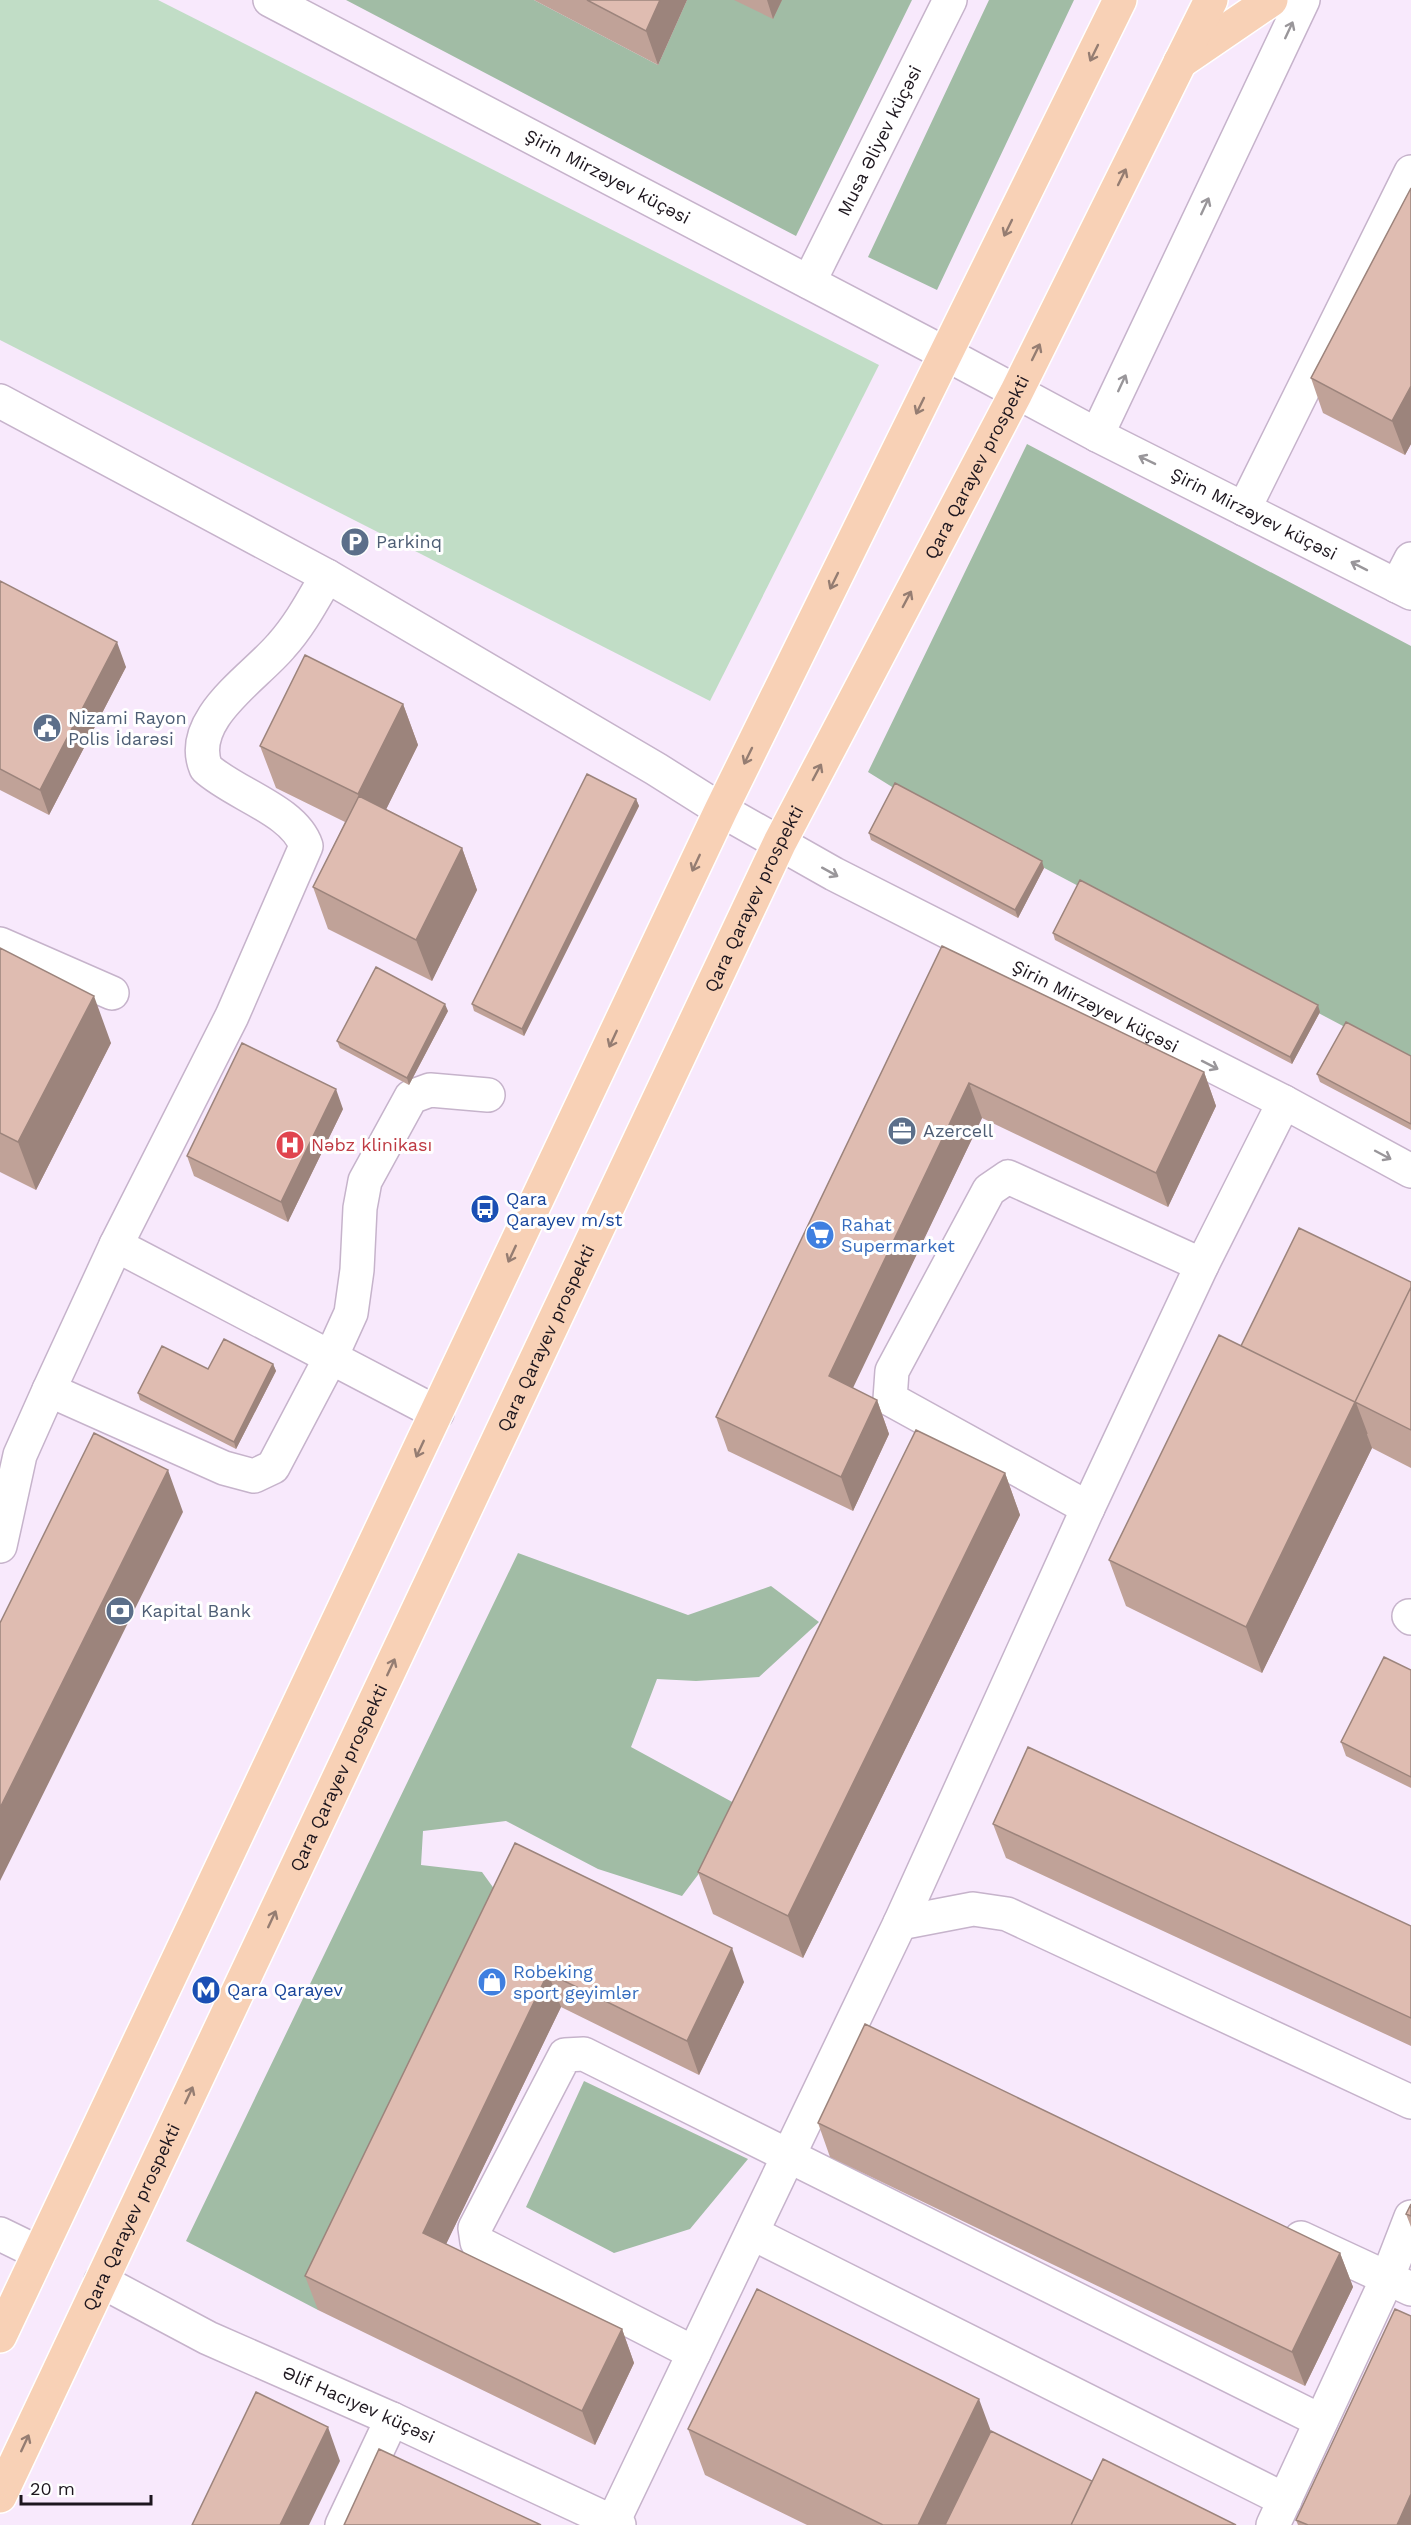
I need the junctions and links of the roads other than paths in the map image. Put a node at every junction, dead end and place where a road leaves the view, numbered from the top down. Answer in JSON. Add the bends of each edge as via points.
{"nodes":[{"id":1,"x":270,"y":0,"type":"edge"},
{"id":2,"x":950,"y":0,"type":"edge"},
{"id":3,"x":1120,"y":0,"type":"edge"},
{"id":4,"x":1210,"y":0,"type":"edge"},
{"id":5,"x":1271,"y":0,"type":"edge"},
{"id":6,"x":1303,"y":0,"type":"edge"},
{"id":7,"x":1179,"y":63,"type":"junction"},
{"id":8,"x":1411,"y":172,"type":"edge"},
{"id":9,"x":809,"y":282,"type":"junction"},
{"id":10,"x":946,"y":354,"type":"junction"},
{"id":11,"x":1016,"y":393,"type":"junction"},
{"id":12,"x":0,"y":401,"type":"edge"},
{"id":13,"x":1096,"y":435,"type":"junction"},
{"id":14,"x":1244,"y":508,"type":"junction"},
{"id":15,"x":327,"y":576,"type":"junction"},
{"id":16,"x":1406,"y":579,"type":"edge"},
{"id":17,"x":721,"y":810,"type":"junction"},
{"id":18,"x":780,"y":842,"type":"junction"},
{"id":19,"x":0,"y":944,"type":"edge"},
{"id":20,"x":112,"y":993,"type":"dead end"},
{"id":21,"x":488,"y":1095,"type":"dead end"},
{"id":22,"x":1284,"y":1102,"type":"junction"},
{"id":23,"x":1411,"y":1171,"type":"edge"},
{"id":24,"x":116,"y":1245,"type":"junction"},
{"id":25,"x":1202,"y":1265,"type":"junction"},
{"id":26,"x":331,"y":1357,"type":"junction"},
{"id":27,"x":49,"y":1390,"type":"junction"},
{"id":28,"x":437,"y":1413,"type":"junction"},
{"id":29,"x":1088,"y":1508,"type":"junction"},
{"id":30,"x":0,"y":1546,"type":"edge"},
{"id":31,"x":900,"y":1923,"type":"junction"},
{"id":32,"x":851,"y":2026,"type":"junction"},
{"id":33,"x":883,"y":2041,"type":"edge"},
{"id":34,"x":1411,"y":2103,"type":"edge"},
{"id":35,"x":789,"y":2155,"type":"junction"},
{"id":36,"x":1411,"y":2217,"type":"edge"},
{"id":37,"x":1269,"y":2223,"type":"edge"},
{"id":38,"x":752,"y":2233,"type":"junction"},
{"id":39,"x":0,"y":2234,"type":"edge"},
{"id":40,"x":39,"y":2253,"type":"junction"},
{"id":41,"x":101,"y":2281,"type":"junction"},
{"id":42,"x":1399,"y":2284,"type":"edge"},
{"id":43,"x":0,"y":2336,"type":"edge"},
{"id":44,"x":694,"y":2353,"type":"junction"},
{"id":45,"x":392,"y":2419,"type":"junction"},
{"id":46,"x":1321,"y":2421,"type":"junction"},
{"id":47,"x":0,"y":2496,"type":"edge"},
{"id":48,"x":1279,"y":2512,"type":"edge"},
{"id":49,"x":616,"y":2524,"type":"edge"},
{"id":50,"x":342,"y":2525,"type":"edge"}],
"edges":[{"from":1,"to":9,"type":"street","name":"Şirin Mirzəyev küçəsi"},
{"from":2,"to":9,"type":"street","name":"Musa Əliyev küçəsi"},
{"from":3,"to":10,"type":"main road","one_way":true},
{"from":4,"to":7,"type":"main road","name":"Qara Qarayev prospekti"},
{"from":5,"to":7,"type":"main road"},
{"from":13,"to":6,"type":"street","one_way":true},
{"from":11,"to":7,"type":"main road","name":"Qara Qarayev prospekti","one_way":true},
{"from":8,"to":14,"type":"street"},
{"from":9,"to":10,"type":"street","name":"Şirin Mirzəyev küçəsi"},
{"from":10,"to":11,"type":"street","name":"Şirin Mirzəyev küçəsi"},
{"from":10,"to":17,"type":"main road","one_way":true},
{"from":11,"to":13,"type":"street","name":"Şirin Mirzəyev küçəsi"},
{"from":18,"to":11,"type":"main road","name":"Qara Qarayev prospekti","one_way":true},
{"from":12,"to":15,"type":"street","name":"Şirin Mirzəyev küçəsi"},
{"from":14,"to":13,"type":"street","name":"Şirin Mirzəyev küçəsi","one_way":true},
{"from":16,"to":14,"type":"street","name":"Şirin Mirzəyev küçəsi","one_way":true},
{"from":15,"to":17,"type":"street","name":"Şirin Mirzəyev küçəsi"},
{"from":15,"to":24,"type":"street","via":[[282,645],[207,726],[201,757],[206,768],[288,821],[303,835],[306,846],[232,1016]]},
{"from":17,"to":18,"type":"street","name":"Şirin Mirzəyev küçəsi"},
{"from":17,"to":28,"type":"main road","one_way":true},
{"from":18,"to":22,"type":"street","name":"Şirin Mirzəyev küçəsi","one_way":true,"via":[[834,874]]},
{"from":41,"to":18,"type":"main road","name":"Qara Qarayev prospekti","one_way":true},
{"from":19,"to":20,"type":"street"},
{"from":21,"to":26,"type":"street","via":[[430,1090],[411,1097],[405,1106],[365,1181],[351,1313]]},
{"from":22,"to":23,"type":"street","name":"Şirin Mirzəyev küçəsi","one_way":true},
{"from":22,"to":25,"type":"street"},
{"from":24,"to":26,"type":"street"},
{"from":24,"to":27,"type":"street"},
{"from":25,"to":29,"type":"street"},
{"from":25,"to":29,"type":"street","via":[[1008,1177],[989,1190],[892,1371],[890,1399]]},
{"from":26,"to":27,"type":"street","via":[[273,1467],[254,1476],[224,1468]]},
{"from":26,"to":28,"type":"street"},
{"from":27,"to":30,"type":"street","via":[[20,1455]]},
{"from":28,"to":40,"type":"main road","one_way":true},
{"from":29,"to":31,"type":"street"},
{"from":31,"to":32,"type":"street"},
{"from":31,"to":34,"type":"street","via":[[974,1909],[1006,1914]]},
{"from":32,"to":33,"type":"street"},
{"from":32,"to":35,"type":"street"},
{"from":35,"to":38,"type":"street"},
{"from":35,"to":44,"type":"street","via":[[584,2054],[565,2055],[475,2228],[477,2242]]},
{"from":35,"to":46,"type":"street"},
{"from":36,"to":42,"type":"street"},
{"from":37,"to":42,"type":"street"},
{"from":38,"to":44,"type":"street"},
{"from":38,"to":48,"type":"street"},
{"from":39,"to":40,"type":"street"},
{"from":40,"to":43,"type":"main road"},
{"from":41,"to":45,"type":"street","name":"Əlif Hacıyev küçəsi","via":[[208,2338]]},
{"from":47,"to":41,"type":"main road","name":"Qara Qarayev prospekti","one_way":true},
{"from":42,"to":46,"type":"street"},
{"from":44,"to":49,"type":"street"},
{"from":45,"to":49,"type":"street","name":"Əlif Hacıyev küçəsi"},
{"from":45,"to":50,"type":"street"},
{"from":46,"to":48,"type":"street"}]}
